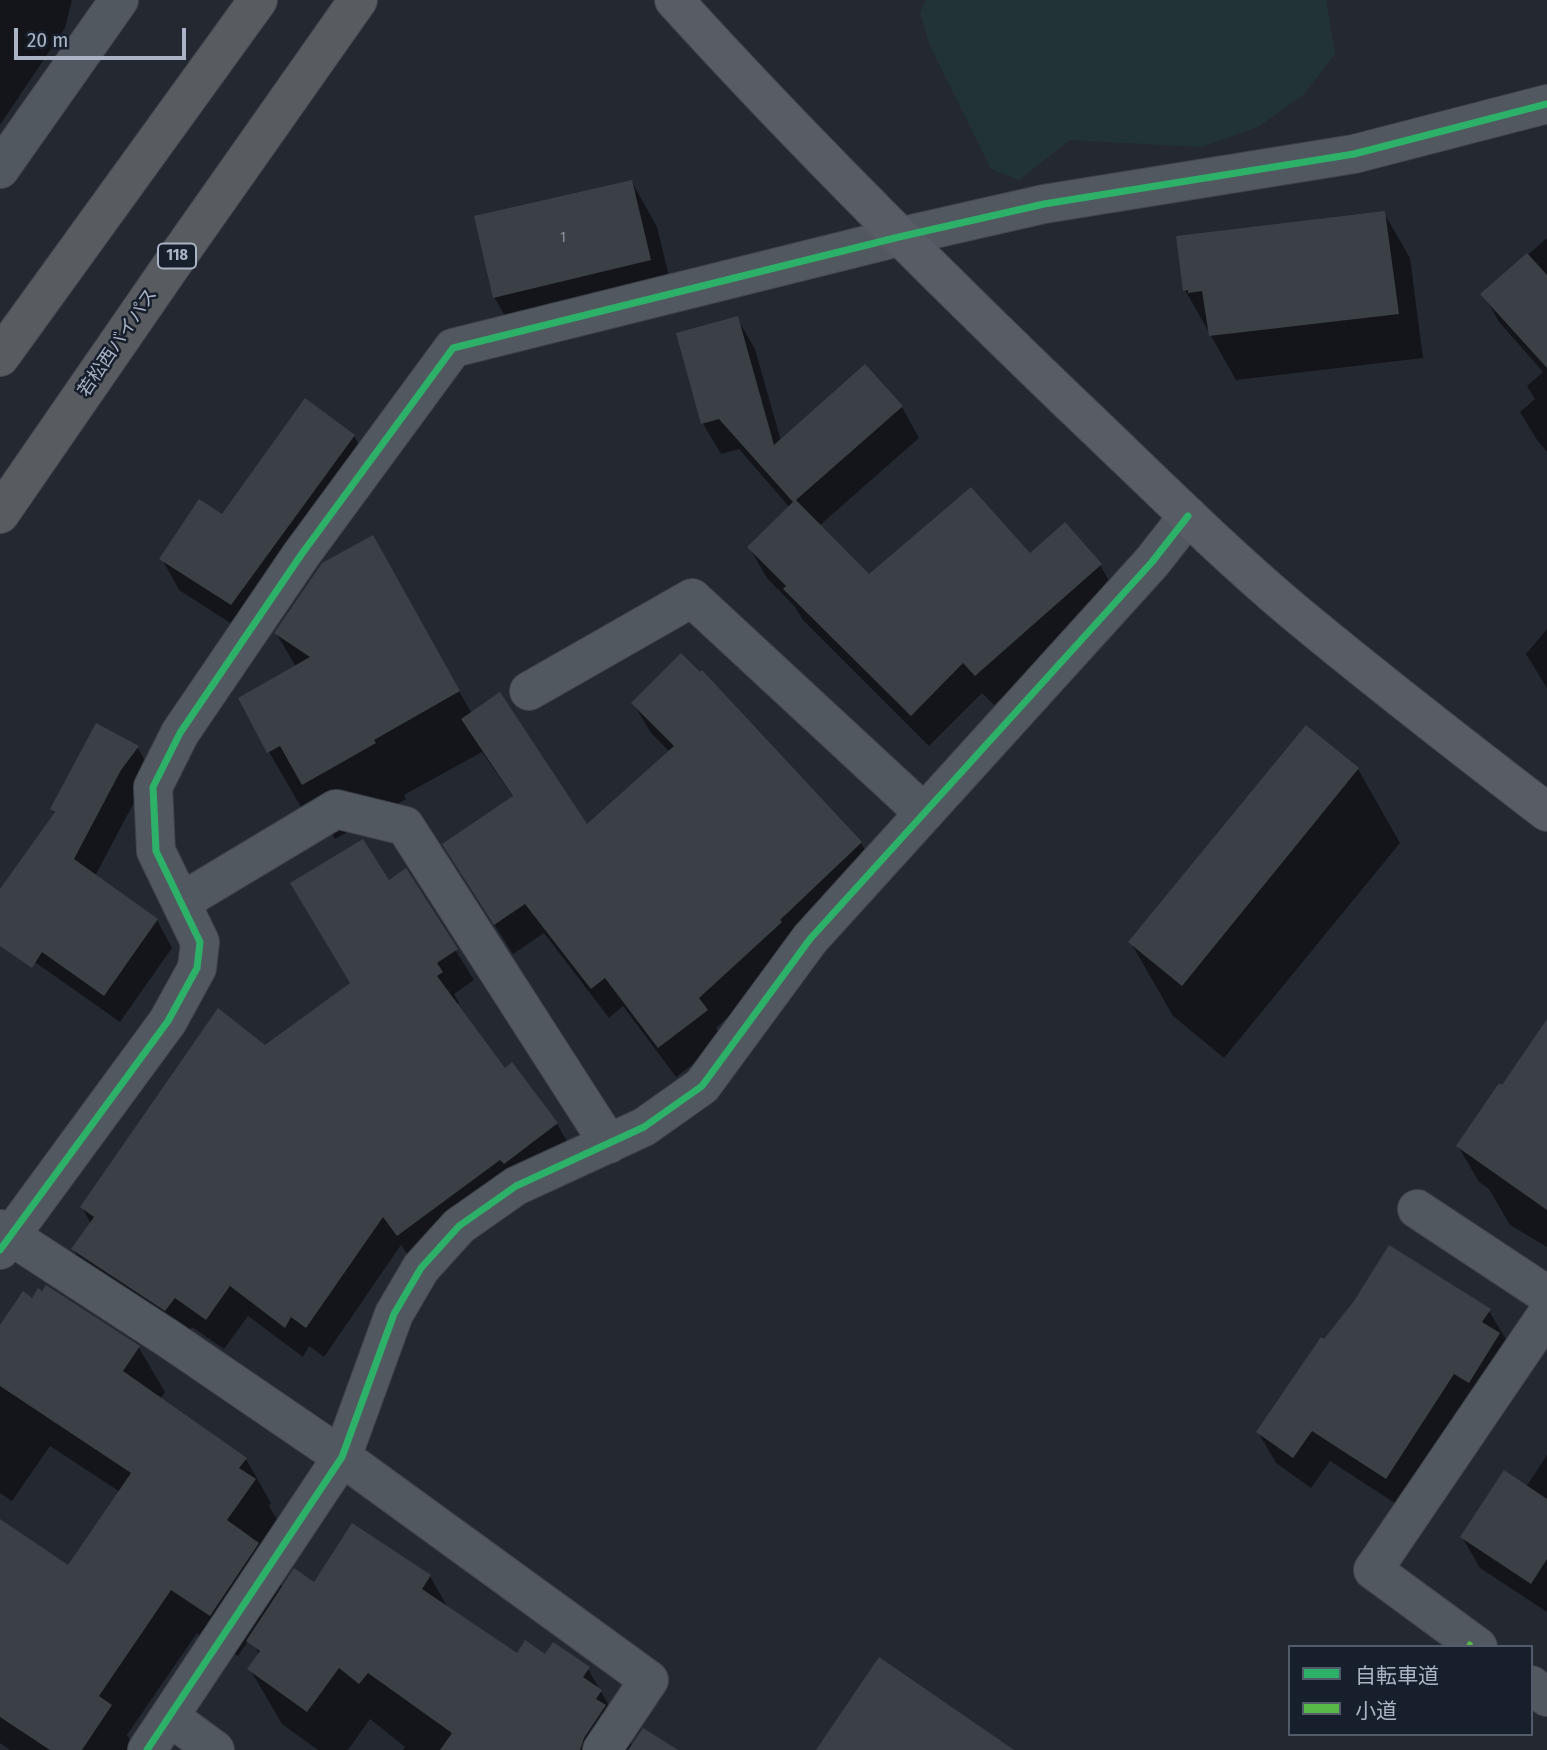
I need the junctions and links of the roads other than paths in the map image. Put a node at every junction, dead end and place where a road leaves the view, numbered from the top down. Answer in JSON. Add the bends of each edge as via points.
{"nodes":[{"id":1,"x":119,"y":0,"type":"edge"},
{"id":2,"x":258,"y":0,"type":"edge"},
{"id":3,"x":358,"y":0,"type":"edge"},
{"id":4,"x":674,"y":0,"type":"edge"},
{"id":5,"x":1547,"y":104,"type":"edge"},
{"id":6,"x":0,"y":169,"type":"edge"},
{"id":7,"x":899,"y":237,"type":"junction"},
{"id":8,"x":0,"y":357,"type":"edge"},
{"id":9,"x":0,"y":514,"type":"edge"},
{"id":10,"x":1188,"y":516,"type":"junction"},
{"id":11,"x":530,"y":691,"type":"dead end"},
{"id":12,"x":1547,"y":811,"type":"edge"},
{"id":13,"x":924,"y":813,"type":"junction"},
{"id":14,"x":181,"y":902,"type":"junction"},
{"id":15,"x":610,"y":1144,"type":"junction"},
{"id":16,"x":1417,"y":1209,"type":"dead end"},
{"id":17,"x":3,"y":1238,"type":"edge"},
{"id":18,"x":1547,"y":1295,"type":"edge"},
{"id":19,"x":1547,"y":1314,"type":"edge"},
{"id":20,"x":342,"y":1457,"type":"junction"},
{"id":21,"x":1472,"y":1645,"type":"edge"},
{"id":22,"x":170,"y":1717,"type":"junction"},
{"id":23,"x":148,"y":1750,"type":"edge"},
{"id":24,"x":215,"y":1750,"type":"edge"},
{"id":25,"x":601,"y":1750,"type":"edge"}],
"edges":[{"from":1,"to":6,"type":"street"},
{"from":2,"to":8,"type":"highway"},
{"from":3,"to":9,"type":"highway","name":"若松西バイパス","number":"118"},
{"from":4,"to":7,"type":"street"},
{"from":5,"to":7,"type":"street","via":[[1354,154],[1044,204]]},
{"from":7,"to":10,"type":"street"},
{"from":7,"to":14,"type":"street","via":[[453,348],[301,555],[180,733],[158,776],[153,787],[156,851]]},
{"from":10,"to":12,"type":"street","via":[[1290,609]]},
{"from":10,"to":13,"type":"street","via":[[1152,562]]},
{"from":11,"to":13,"type":"street","via":[[692,598]]},
{"from":13,"to":15,"type":"street","via":[[810,939],[702,1086],[644,1127]]},
{"from":14,"to":15,"type":"street","via":[[336,809],[405,826]]},
{"from":14,"to":17,"type":"street","via":[[200,942],[197,968],[168,1021]]},
{"from":15,"to":20,"type":"street","via":[[516,1186],[459,1226],[421,1268],[394,1314]]},
{"from":16,"to":18,"type":"street"},
{"from":17,"to":20,"type":"street","via":[[169,1339]]},
{"from":19,"to":21,"type":"street","via":[[1373,1570]]},
{"from":20,"to":22,"type":"street"},
{"from":20,"to":25,"type":"street","via":[[649,1680]]},
{"from":22,"to":23,"type":"street"},
{"from":22,"to":24,"type":"street"}]}
